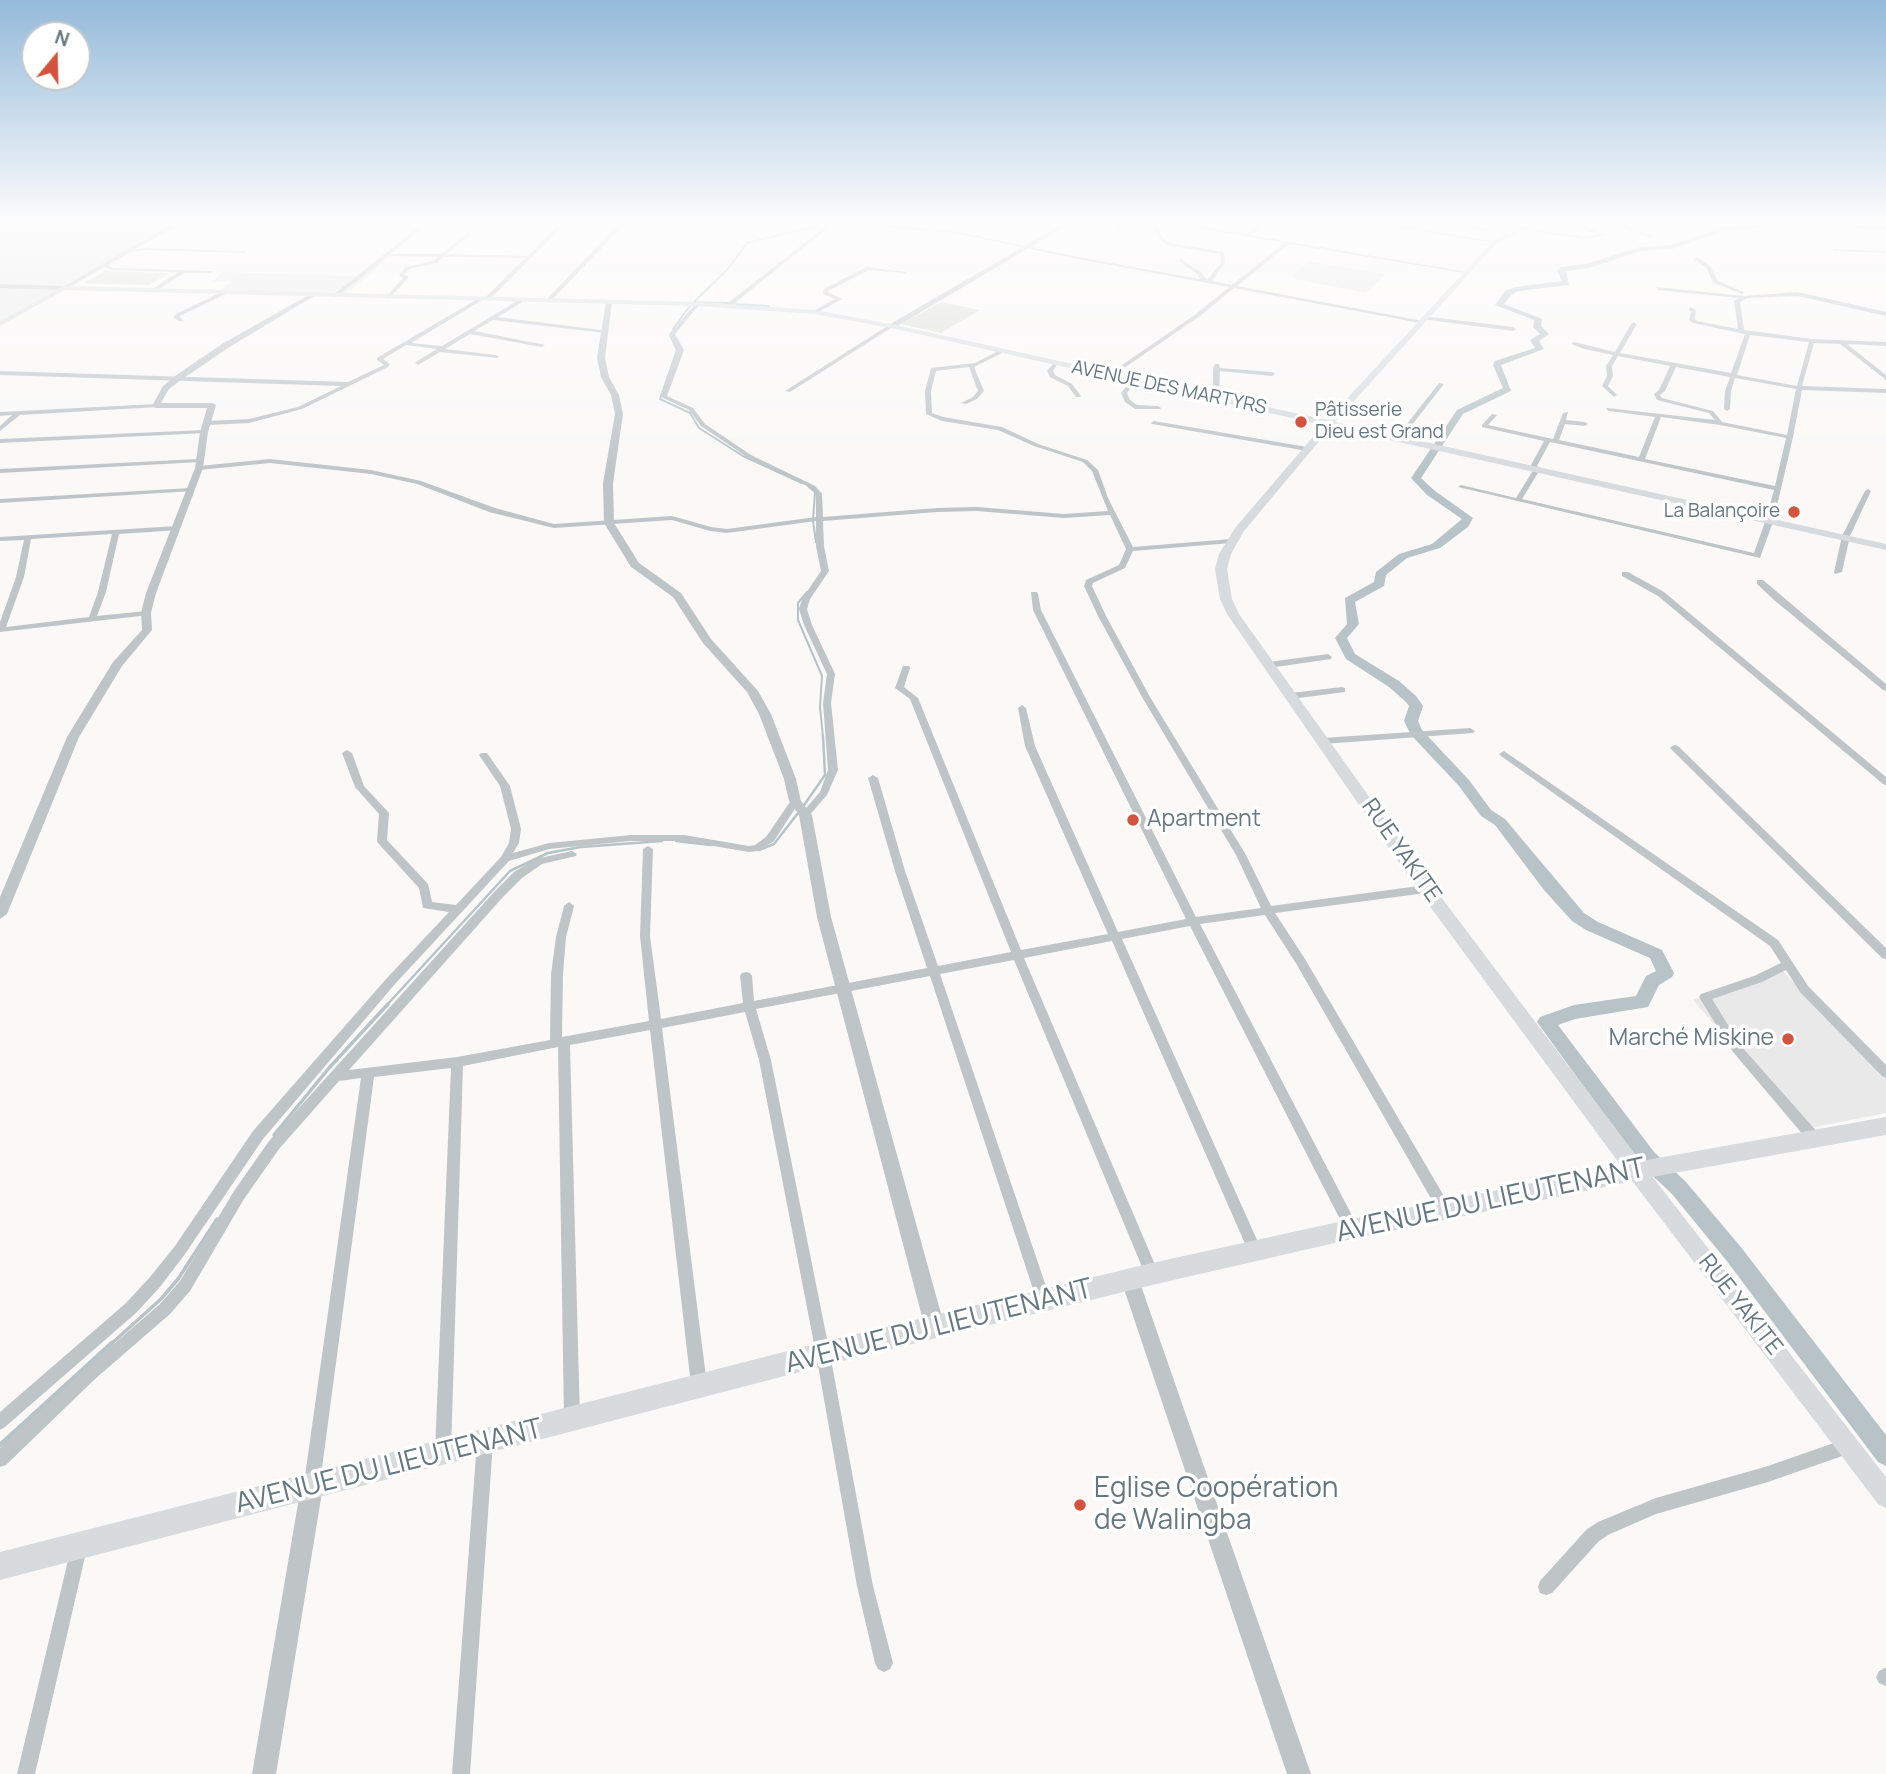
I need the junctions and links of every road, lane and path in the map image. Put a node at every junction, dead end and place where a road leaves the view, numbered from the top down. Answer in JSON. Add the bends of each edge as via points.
{"nodes":[{"id":1,"x":29,"y":308,"type":"edge"},
{"id":2,"x":193,"y":308,"type":"edge"},
{"id":3,"x":290,"y":308,"type":"edge"},
{"id":4,"x":469,"y":308,"type":"edge"},
{"id":5,"x":509,"y":308,"type":"edge"},
{"id":6,"x":608,"y":308,"type":"edge"},
{"id":7,"x":694,"y":308,"type":"edge"},
{"id":8,"x":763,"y":308,"type":"edge"},
{"id":9,"x":823,"y":308,"type":"edge"},
{"id":10,"x":922,"y":308,"type":"edge"},
{"id":11,"x":1205,"y":308,"type":"edge"},
{"id":12,"x":1359,"y":308,"type":"edge"},
{"id":13,"x":1432,"y":308,"type":"edge"},
{"id":14,"x":1739,"y":308,"type":"edge"},
{"id":15,"x":1859,"y":308,"type":"edge"},
{"id":16,"x":1691,"y":309,"type":"dead end"},
{"id":17,"x":815,"y":312,"type":"junction"},
{"id":18,"x":1886,"y":314,"type":"edge"},
{"id":19,"x":492,"y":318,"type":"junction"},
{"id":20,"x":1422,"y":319,"type":"junction"},
{"id":21,"x":181,"y":320,"type":"dead end"},
{"id":22,"x":0,"y":324,"type":"edge"},
{"id":23,"x":1634,"y":324,"type":"dead end"},
{"id":24,"x":891,"y":326,"type":"junction"},
{"id":25,"x":1513,"y":329,"type":"dead end"},
{"id":26,"x":606,"y":331,"type":"junction"},
{"id":27,"x":468,"y":332,"type":"junction"},
{"id":28,"x":1744,"y":332,"type":"junction"},
{"id":29,"x":1812,"y":341,"type":"junction"},
{"id":30,"x":1842,"y":343,"type":"junction"},
{"id":31,"x":405,"y":344,"type":"junction"},
{"id":32,"x":1574,"y":344,"type":"dead end"},
{"id":33,"x":542,"y":345,"type":"dead end"},
{"id":34,"x":1885,"y":345,"type":"edge"},
{"id":35,"x":440,"y":349,"type":"junction"},
{"id":36,"x":1002,"y":351,"type":"junction"},
{"id":37,"x":1618,"y":354,"type":"junction"},
{"id":38,"x":496,"y":357,"type":"dead end"},
{"id":39,"x":418,"y":363,"type":"dead end"},
{"id":40,"x":1055,"y":363,"type":"junction"},
{"id":41,"x":1674,"y":365,"type":"junction"},
{"id":42,"x":971,"y":366,"type":"junction"},
{"id":43,"x":0,"y":373,"type":"edge"},
{"id":44,"x":1272,"y":374,"type":"dead end"},
{"id":45,"x":1111,"y":375,"type":"junction"},
{"id":46,"x":1733,"y":375,"type":"junction"},
{"id":47,"x":178,"y":378,"type":"junction"},
{"id":48,"x":1886,"y":378,"type":"edge"},
{"id":49,"x":1134,"y":380,"type":"junction"},
{"id":50,"x":347,"y":384,"type":"junction"},
{"id":51,"x":1440,"y":384,"type":"dead end"},
{"id":52,"x":1799,"y":388,"type":"junction"},
{"id":53,"x":788,"y":391,"type":"dead end"},
{"id":54,"x":1886,"y":391,"type":"edge"},
{"id":55,"x":1614,"y":395,"type":"dead end"},
{"id":56,"x":1078,"y":396,"type":"dead end"},
{"id":57,"x":1216,"y":398,"type":"junction"},
{"id":58,"x":964,"y":403,"type":"dead end"},
{"id":59,"x":156,"y":406,"type":"junction"},
{"id":60,"x":1158,"y":408,"type":"dead end"},
{"id":61,"x":1609,"y":409,"type":"dead end"},
{"id":62,"x":1727,"y":409,"type":"dead end"},
{"id":63,"x":18,"y":413,"type":"junction"},
{"id":64,"x":1566,"y":413,"type":"dead end"},
{"id":65,"x":0,"y":414,"type":"edge"},
{"id":66,"x":1494,"y":415,"type":"dead end"},
{"id":67,"x":1659,"y":415,"type":"junction"},
{"id":68,"x":1563,"y":422,"type":"junction"},
{"id":69,"x":1154,"y":423,"type":"dead end"},
{"id":70,"x":1720,"y":423,"type":"junction"},
{"id":71,"x":1329,"y":424,"type":"junction"},
{"id":72,"x":1585,"y":424,"type":"dead end"},
{"id":73,"x":206,"y":427,"type":"junction"},
{"id":74,"x":0,"y":429,"type":"edge"},
{"id":75,"x":1790,"y":437,"type":"junction"},
{"id":76,"x":1398,"y":439,"type":"junction"},
{"id":77,"x":1552,"y":440,"type":"junction"},
{"id":78,"x":0,"y":441,"type":"edge"},
{"id":79,"x":1307,"y":449,"type":"junction"},
{"id":80,"x":1642,"y":459,"type":"junction"},
{"id":81,"x":199,"y":465,"type":"junction"},
{"id":82,"x":1535,"y":468,"type":"junction"},
{"id":83,"x":0,"y":471,"type":"edge"},
{"id":84,"x":1461,"y":487,"type":"dead end"},
{"id":85,"x":1777,"y":489,"type":"junction"},
{"id":86,"x":191,"y":490,"type":"junction"},
{"id":87,"x":1868,"y":491,"type":"dead end"},
{"id":88,"x":1518,"y":500,"type":"junction"},
{"id":89,"x":0,"y":501,"type":"edge"},
{"id":90,"x":1113,"y":513,"type":"junction"},
{"id":91,"x":818,"y":519,"type":"junction"},
{"id":92,"x":1770,"y":519,"type":"junction"},
{"id":93,"x":609,"y":523,"type":"junction"},
{"id":94,"x":177,"y":528,"type":"junction"},
{"id":95,"x":116,"y":533,"type":"junction"},
{"id":96,"x":1846,"y":537,"type":"junction"},
{"id":97,"x":28,"y":538,"type":"junction"},
{"id":98,"x":0,"y":539,"type":"edge"},
{"id":99,"x":1231,"y":541,"type":"junction"},
{"id":100,"x":1886,"y":547,"type":"edge"},
{"id":101,"x":1130,"y":548,"type":"junction"},
{"id":102,"x":1838,"y":572,"type":"dead end"},
{"id":103,"x":1625,"y":574,"type":"dead end"},
{"id":104,"x":1760,"y":582,"type":"dead end"},
{"id":105,"x":1034,"y":594,"type":"dead end"},
{"id":106,"x":146,"y":613,"type":"junction"},
{"id":107,"x":92,"y":619,"type":"junction"},
{"id":108,"x":0,"y":630,"type":"edge"},
{"id":109,"x":1328,"y":657,"type":"dead end"},
{"id":110,"x":1269,"y":665,"type":"junction"},
{"id":111,"x":906,"y":668,"type":"dead end"},
{"id":112,"x":1886,"y":688,"type":"edge"},
{"id":113,"x":1342,"y":690,"type":"dead end"},
{"id":114,"x":1291,"y":696,"type":"junction"},
{"id":115,"x":1022,"y":708,"type":"dead end"},
{"id":116,"x":1470,"y":731,"type":"dead end"},
{"id":117,"x":1323,"y":741,"type":"junction"},
{"id":118,"x":1675,"y":748,"type":"dead end"},
{"id":119,"x":347,"y":753,"type":"dead end"},
{"id":120,"x":1504,"y":754,"type":"dead end"},
{"id":121,"x":484,"y":755,"type":"dead end"},
{"id":122,"x":873,"y":778,"type":"dead end"},
{"id":123,"x":1886,"y":782,"type":"edge"},
{"id":124,"x":799,"y":807,"type":"junction"},
{"id":125,"x":649,"y":849,"type":"dead end"},
{"id":126,"x":572,"y":854,"type":"dead end"},
{"id":127,"x":505,"y":859,"type":"junction"},
{"id":128,"x":1426,"y":889,"type":"junction"},
{"id":129,"x":569,"y":906,"type":"dead end"},
{"id":130,"x":457,"y":909,"type":"junction"},
{"id":131,"x":1267,"y":909,"type":"junction"},
{"id":132,"x":0,"y":914,"type":"edge"},
{"id":133,"x":1193,"y":922,"type":"junction"},
{"id":134,"x":1115,"y":937,"type":"junction"},
{"id":135,"x":1886,"y":955,"type":"edge"},
{"id":136,"x":1018,"y":956,"type":"junction"},
{"id":137,"x":1787,"y":965,"type":"junction"},
{"id":138,"x":935,"y":971,"type":"junction"},
{"id":139,"x":746,"y":976,"type":"dead end"},
{"id":140,"x":844,"y":989,"type":"junction"},
{"id":141,"x":749,"y":1005,"type":"junction"},
{"id":142,"x":657,"y":1024,"type":"junction"},
{"id":143,"x":560,"y":1043,"type":"junction"},
{"id":144,"x":457,"y":1062,"type":"junction"},
{"id":145,"x":368,"y":1073,"type":"junction"},
{"id":146,"x":1886,"y":1073,"type":"edge"},
{"id":147,"x":338,"y":1076,"type":"junction"},
{"id":148,"x":1886,"y":1126,"type":"edge"},
{"id":149,"x":1815,"y":1139,"type":"junction"},
{"id":150,"x":1648,"y":1170,"type":"junction"},
{"id":151,"x":1446,"y":1212,"type":"junction"},
{"id":152,"x":1352,"y":1229,"type":"junction"},
{"id":153,"x":1255,"y":1251,"type":"junction"},
{"id":154,"x":1141,"y":1277,"type":"junction"},
{"id":155,"x":1044,"y":1301,"type":"junction"},
{"id":156,"x":935,"y":1328,"type":"junction"},
{"id":157,"x":822,"y":1354,"type":"junction"},
{"id":158,"x":699,"y":1388,"type":"junction"},
{"id":159,"x":572,"y":1420,"type":"junction"},
{"id":160,"x":0,"y":1422,"type":"edge"},
{"id":161,"x":485,"y":1442,"type":"junction"},
{"id":162,"x":1849,"y":1445,"type":"junction"},
{"id":163,"x":443,"y":1452,"type":"junction"},
{"id":164,"x":0,"y":1459,"type":"edge"},
{"id":165,"x":312,"y":1486,"type":"junction"},
{"id":166,"x":1886,"y":1496,"type":"edge"},
{"id":167,"x":79,"y":1548,"type":"junction"},
{"id":168,"x":0,"y":1566,"type":"edge"},
{"id":169,"x":1546,"y":1587,"type":"dead end"},
{"id":170,"x":884,"y":1663,"type":"dead end"},
{"id":171,"x":26,"y":1774,"type":"edge"},
{"id":172,"x":264,"y":1774,"type":"edge"},
{"id":173,"x":461,"y":1774,"type":"edge"},
{"id":174,"x":1299,"y":1774,"type":"edge"}],
"edges":[{"from":1,"to":22,"type":"main road"},
{"from":2,"to":21,"type":"street","via":[[176,317]]},
{"from":3,"to":47,"type":"street"},
{"from":4,"to":31,"type":"street"},
{"from":5,"to":19,"type":"street"},
{"from":6,"to":26,"type":"street"},
{"from":7,"to":91,"type":"street","via":[[672,334],[681,350],[664,397],[691,409],[703,425],[748,456],[813,487],[819,494]]},
{"from":8,"to":17,"type":"main road","name":"AVENUE DES MARTYRS"},
{"from":9,"to":17,"type":"street"},
{"from":10,"to":24,"type":"street"},
{"from":11,"to":45,"type":"street"},
{"from":12,"to":20,"type":"street"},
{"from":13,"to":20,"type":"main road","name":"RUE YAKITE"},
{"from":14,"to":28,"type":"street"},
{"from":15,"to":18,"type":"street"},
{"from":16,"to":28,"type":"street","via":[[1695,322]]},
{"from":17,"to":24,"type":"main road","name":"AVENUE DES MARTYRS"},
{"from":19,"to":26,"type":"street"},
{"from":19,"to":27,"type":"street"},
{"from":20,"to":25,"type":"street"},
{"from":20,"to":71,"type":"main road","name":"RUE YAKITE"},
{"from":23,"to":37,"type":"street"},
{"from":24,"to":36,"type":"main road","name":"AVENUE DES MARTYRS"},
{"from":24,"to":53,"type":"street"},
{"from":26,"to":93,"type":"street","via":[[601,358],[619,414],[608,483]]},
{"from":27,"to":33,"type":"street"},
{"from":27,"to":35,"type":"street"},
{"from":28,"to":29,"type":"street"},
{"from":28,"to":46,"type":"street"},
{"from":29,"to":30,"type":"street"},
{"from":29,"to":52,"type":"street"},
{"from":30,"to":34,"type":"street"},
{"from":30,"to":48,"type":"street"},
{"from":31,"to":35,"type":"street"},
{"from":31,"to":50,"type":"street","via":[[379,359],[386,366]]},
{"from":32,"to":37,"type":"street"},
{"from":35,"to":38,"type":"street"},
{"from":35,"to":39,"type":"street"},
{"from":36,"to":40,"type":"main road","name":"AVENUE DES MARTYRS"},
{"from":36,"to":42,"type":"street"},
{"from":37,"to":41,"type":"street"},
{"from":37,"to":55,"type":"street","via":[[1609,366],[1605,386]]},
{"from":40,"to":45,"type":"main road","name":"AVENUE DES MARTYRS"},
{"from":40,"to":56,"type":"street","via":[[1052,376],[1070,385]]},
{"from":41,"to":46,"type":"street"},
{"from":41,"to":70,"type":"street","via":[[1657,394],[1659,399],[1712,412]]},
{"from":42,"to":58,"type":"street","via":[[981,391]]},
{"from":42,"to":90,"type":"street","via":[[933,369],[929,414],[1000,428],[1089,464]]},
{"from":43,"to":47,"type":"street"},
{"from":44,"to":57,"type":"street","via":[[1216,367]]},
{"from":45,"to":49,"type":"main road","name":"AVENUE DES MARTYRS"},
{"from":46,"to":52,"type":"street"},
{"from":46,"to":62,"type":"street"},
{"from":47,"to":50,"type":"street"},
{"from":47,"to":59,"type":"street"},
{"from":49,"to":57,"type":"main road","name":"AVENUE DES MARTYRS"},
{"from":49,"to":60,"type":"street","via":[[1124,393],[1127,401],[1135,407]]},
{"from":50,"to":73,"type":"street","via":[[288,413]]},
{"from":51,"to":76,"type":"street"},
{"from":52,"to":54,"type":"street"},
{"from":52,"to":75,"type":"street"},
{"from":57,"to":71,"type":"main road","name":"AVENUE DES MARTYRS"},
{"from":59,"to":63,"type":"street"},
{"from":59,"to":73,"type":"street","via":[[209,404]]},
{"from":61,"to":67,"type":"street"},
{"from":63,"to":65,"type":"street"},
{"from":63,"to":74,"type":"street"},
{"from":64,"to":68,"type":"street"},
{"from":66,"to":77,"type":"street","via":[[1484,426]]},
{"from":67,"to":70,"type":"street"},
{"from":67,"to":80,"type":"street"},
{"from":68,"to":72,"type":"street"},
{"from":68,"to":77,"type":"street"},
{"from":69,"to":79,"type":"street"},
{"from":70,"to":75,"type":"street"},
{"from":71,"to":76,"type":"main road","name":"AVENUE DES MARTYRS"},
{"from":71,"to":79,"type":"main road","name":"RUE YAKITE"},
{"from":73,"to":78,"type":"street"},
{"from":73,"to":81,"type":"street"},
{"from":75,"to":85,"type":"street"},
{"from":76,"to":82,"type":"main road","name":"AVENUE DES MARTYRS"},
{"from":77,"to":80,"type":"street"},
{"from":77,"to":82,"type":"street"},
{"from":79,"to":99,"type":"main road","name":"RUE YAKITE"},
{"from":80,"to":85,"type":"street"},
{"from":81,"to":83,"type":"street"},
{"from":81,"to":86,"type":"street"},
{"from":81,"to":93,"type":"street","via":[[270,461],[369,471],[419,482],[544,525]]},
{"from":82,"to":88,"type":"street"},
{"from":82,"to":92,"type":"main road","name":"AVENUE DES MARTYRS"},
{"from":84,"to":88,"type":"street"},
{"from":85,"to":92,"type":"street"},
{"from":86,"to":89,"type":"street"},
{"from":86,"to":94,"type":"street"},
{"from":87,"to":96,"type":"street"},
{"from":88,"to":92,"type":"street","via":[[1757,556]]},
{"from":90,"to":91,"type":"street","via":[[1064,516],[937,509]]},
{"from":90,"to":101,"type":"street"},
{"from":91,"to":93,"type":"street","via":[[727,531],[672,518]]},
{"from":91,"to":124,"type":"street","via":[[825,571],[803,609],[831,674],[827,703],[833,770],[824,793]]},
{"from":92,"to":96,"type":"main road","name":"AVENUE DES MARTYRS"},
{"from":93,"to":124,"type":"street","via":[[633,563],[675,593],[707,641],[752,691],[765,713]]},
{"from":94,"to":95,"type":"street"},
{"from":94,"to":106,"type":"street"},
{"from":95,"to":97,"type":"street"},
{"from":95,"to":107,"type":"street"},
{"from":96,"to":100,"type":"main road","name":"AVENUE DES MARTYRS"},
{"from":96,"to":102,"type":"street"},
{"from":97,"to":98,"type":"street"},
{"from":97,"to":108,"type":"street","via":[[21,575]]},
{"from":99,"to":101,"type":"street"},
{"from":99,"to":110,"type":"main road","name":"RUE YAKITE","via":[[1221,569],[1226,598]]},
{"from":101,"to":131,"type":"street","via":[[1122,566],[1088,586]]},
{"from":103,"to":123,"type":"street","via":[[1661,594]]},
{"from":104,"to":112,"type":"street"},
{"from":105,"to":133,"type":"street"},
{"from":106,"to":107,"type":"street"},
{"from":106,"to":132,"type":"street","via":[[147,630],[117,664],[70,741]]},
{"from":107,"to":108,"type":"street"},
{"from":109,"to":110,"type":"street"},
{"from":110,"to":114,"type":"main road","name":"RUE YAKITE"},
{"from":111,"to":136,"type":"street","via":[[899,688],[914,698]]},
{"from":113,"to":114,"type":"street"},
{"from":114,"to":117,"type":"main road","name":"RUE YAKITE"},
{"from":115,"to":134,"type":"street","via":[[1030,746]]},
{"from":116,"to":117,"type":"street"},
{"from":117,"to":128,"type":"main road","name":"RUE YAKITE"},
{"from":118,"to":135,"type":"street"},
{"from":119,"to":130,"type":"street","via":[[360,787],[384,813],[382,841],[425,887],[427,905]]},
{"from":120,"to":137,"type":"street","via":[[1763,934]]},
{"from":121,"to":127,"type":"street","via":[[505,786],[516,829]]},
{"from":122,"to":138,"type":"street"},
{"from":124,"to":127,"type":"street","via":[[758,848],[684,838],[631,838],[549,846]]},
{"from":124,"to":140,"type":"street"},
{"from":125,"to":142,"type":"street","via":[[645,936]]},
{"from":126,"to":147,"type":"street","via":[[538,862],[518,875]]},
{"from":127,"to":130,"type":"street"},
{"from":128,"to":131,"type":"street"},
{"from":128,"to":150,"type":"main road","name":"RUE YAKITE"},
{"from":129,"to":143,"type":"street","via":[[557,974]]},
{"from":130,"to":160,"type":"street","via":[[258,1135],[155,1282]]},
{"from":131,"to":133,"type":"street"},
{"from":131,"to":151,"type":"street"},
{"from":133,"to":134,"type":"street"},
{"from":133,"to":152,"type":"street"},
{"from":134,"to":136,"type":"street"},
{"from":134,"to":153,"type":"street"},
{"from":136,"to":138,"type":"street"},
{"from":136,"to":154,"type":"street"},
{"from":137,"to":146,"type":"street","via":[[1804,989]]},
{"from":137,"to":149,"type":"street","via":[[1705,997],[1737,1049]]},
{"from":138,"to":140,"type":"street"},
{"from":138,"to":155,"type":"street"},
{"from":139,"to":141,"type":"street"},
{"from":140,"to":141,"type":"street"},
{"from":140,"to":156,"type":"street"},
{"from":141,"to":142,"type":"street"},
{"from":141,"to":157,"type":"street","via":[[765,1060]]},
{"from":142,"to":143,"type":"street"},
{"from":142,"to":158,"type":"street"},
{"from":143,"to":144,"type":"street"},
{"from":143,"to":159,"type":"street"},
{"from":144,"to":145,"type":"street"},
{"from":144,"to":163,"type":"street"},
{"from":145,"to":147,"type":"street"},
{"from":145,"to":165,"type":"street"},
{"from":147,"to":164,"type":"street","via":[[274,1145],[185,1286],[165,1309]]},
{"from":148,"to":149,"type":"main road","name":"AVENUE DU LIEUTENANT"},
{"from":149,"to":150,"type":"main road","name":"AVENUE DU LIEUTENANT"},
{"from":150,"to":151,"type":"main road","name":"AVENUE DU LIEUTENANT"},
{"from":150,"to":162,"type":"main road","name":"RUE YAKITE"},
{"from":151,"to":152,"type":"main road","name":"AVENUE DU LIEUTENANT"},
{"from":152,"to":153,"type":"main road","name":"AVENUE DU LIEUTENANT"},
{"from":153,"to":154,"type":"main road","name":"AVENUE DU LIEUTENANT"},
{"from":154,"to":155,"type":"main road","name":"AVENUE DU LIEUTENANT"},
{"from":154,"to":174,"type":"street"},
{"from":155,"to":156,"type":"main road","name":"AVENUE DU LIEUTENANT"},
{"from":156,"to":157,"type":"main road","name":"AVENUE DU LIEUTENANT"},
{"from":157,"to":158,"type":"main road","name":"AVENUE DU LIEUTENANT"},
{"from":157,"to":170,"type":"street"},
{"from":158,"to":159,"type":"main road","name":"AVENUE DU LIEUTENANT"},
{"from":159,"to":161,"type":"main road","name":"AVENUE DU LIEUTENANT"},
{"from":161,"to":163,"type":"main road","name":"AVENUE DU LIEUTENANT"},
{"from":161,"to":173,"type":"street"},
{"from":162,"to":166,"type":"main road","name":"RUE YAKITE"},
{"from":162,"to":169,"type":"street","via":[[1604,1528]]},
{"from":163,"to":165,"type":"main road","name":"AVENUE DU LIEUTENANT"},
{"from":165,"to":167,"type":"main road","name":"AVENUE DU LIEUTENANT"},
{"from":165,"to":172,"type":"street"},
{"from":167,"to":168,"type":"main road","name":"AVENUE DU LIEUTENANT"},
{"from":167,"to":171,"type":"street"}]}
